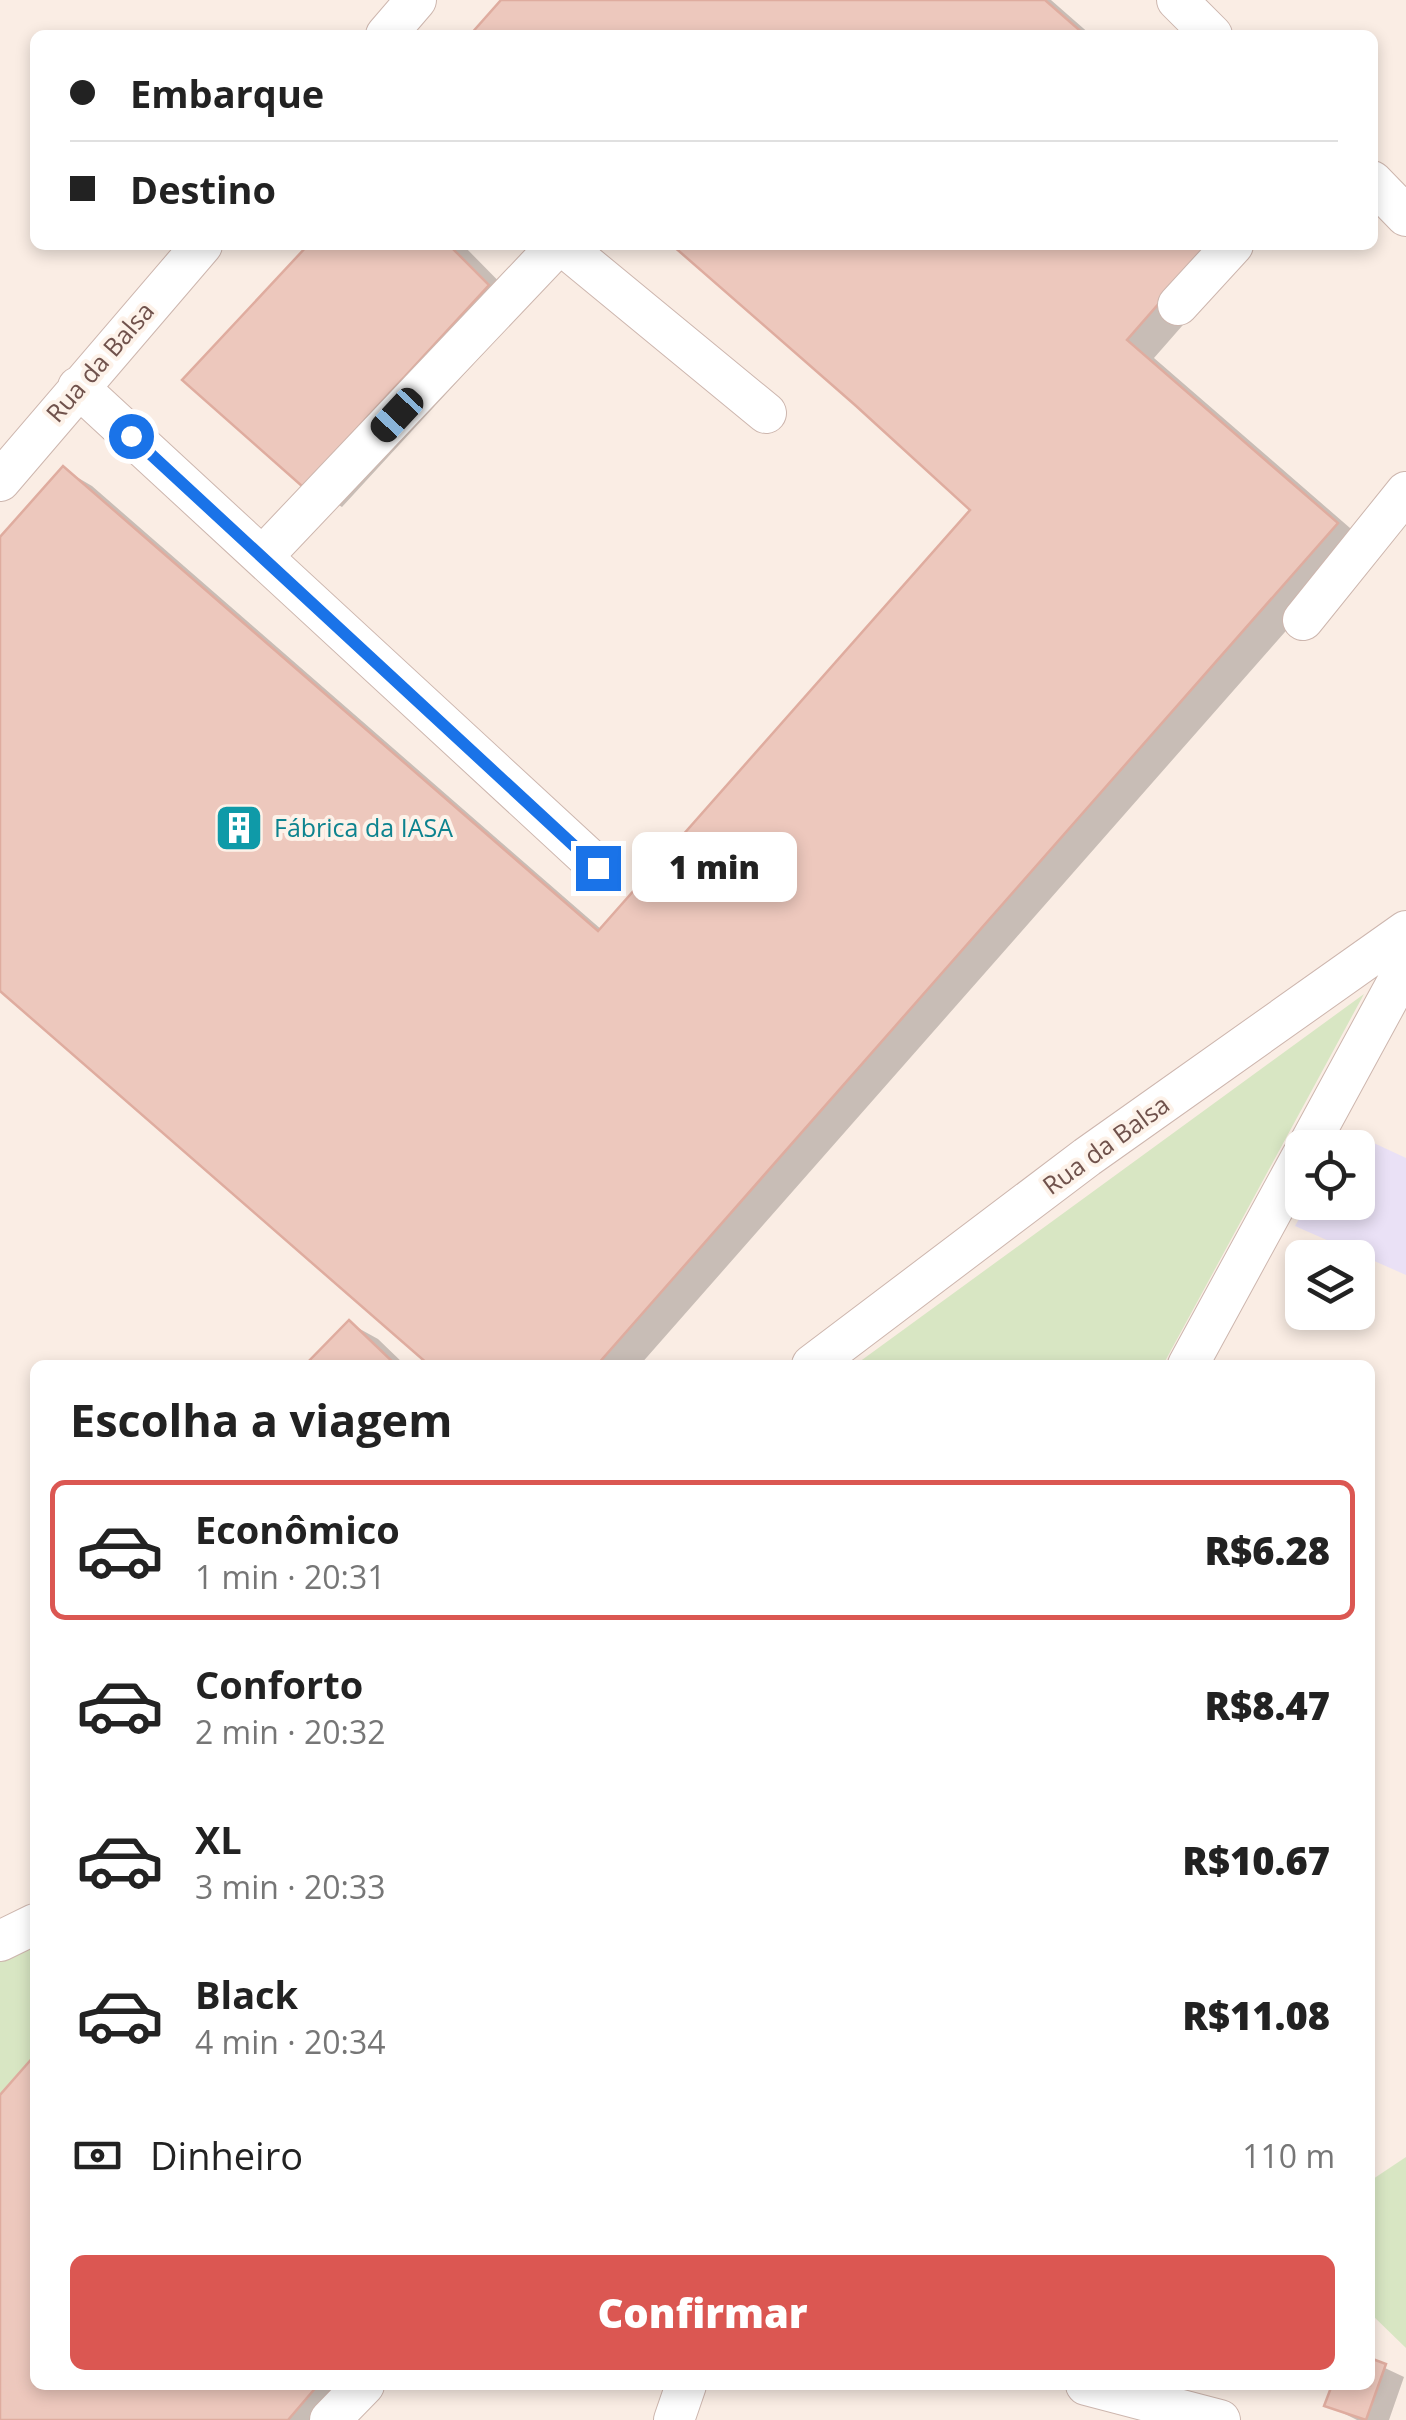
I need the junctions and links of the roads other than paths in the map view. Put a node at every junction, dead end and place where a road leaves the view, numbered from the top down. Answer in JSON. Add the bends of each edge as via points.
{"nodes":[{"id":1,"x":416,"y":0,"type":"edge"},
{"id":2,"x":1178,"y":0,"type":"edge"},
{"id":3,"x":390,"y":30,"type":"edge"},
{"id":4,"x":1207,"y":30,"type":"edge"},
{"id":5,"x":1378,"y":187,"type":"edge"},
{"id":6,"x":1406,"y":216,"type":"edge"},
{"id":7,"x":198,"y":250,"type":"edge"},
{"id":8,"x":555,"y":250,"type":"edge"},
{"id":9,"x":566,"y":250,"type":"edge"},
{"id":10,"x":1228,"y":250,"type":"edge"},
{"id":11,"x":1178,"y":306,"type":"dead end"},
{"id":12,"x":78,"y":387,"type":"junction"},
{"id":13,"x":766,"y":414,"type":"dead end"},
{"id":14,"x":0,"y":481,"type":"edge"},
{"id":15,"x":1406,"y":492,"type":"edge"},
{"id":16,"x":263,"y":556,"type":"junction"},
{"id":17,"x":1303,"y":620,"type":"dead end"},
{"id":18,"x":598,"y":868,"type":"dead end"},
{"id":19,"x":1406,"y":931,"type":"edge"},
{"id":20,"x":1406,"y":966,"type":"edge"},
{"id":21,"x":1317,"y":1130,"type":"edge"},
{"id":22,"x":1285,"y":1187,"type":"edge"},
{"id":23,"x":819,"y":1360,"type":"edge"},
{"id":24,"x":1191,"y":1360,"type":"edge"},
{"id":25,"x":30,"y":1926,"type":"edge"},
{"id":26,"x":0,"y":1941,"type":"edge"},
{"id":27,"x":359,"y":2390,"type":"edge"},
{"id":28,"x":684,"y":2390,"type":"edge"},
{"id":29,"x":1105,"y":2390,"type":"edge"},
{"id":30,"x":330,"y":2420,"type":"edge"},
{"id":31,"x":674,"y":2420,"type":"edge"},
{"id":32,"x":1220,"y":2420,"type":"edge"}],
"edges":[{"from":1,"to":3,"type":"street"},
{"from":2,"to":4,"type":"street"},
{"from":5,"to":6,"type":"street"},
{"from":7,"to":12,"type":"street","name":"Rua da Balsa"},
{"from":8,"to":16,"type":"street"},
{"from":9,"to":13,"type":"street"},
{"from":10,"to":11,"type":"street"},
{"from":12,"to":14,"type":"street","name":"Rua da Balsa"},
{"from":12,"to":16,"type":"street"},
{"from":15,"to":17,"type":"street"},
{"from":16,"to":18,"type":"street"},
{"from":19,"to":23,"type":"street","name":"Rua da Balsa"},
{"from":20,"to":21,"type":"street"},
{"from":22,"to":24,"type":"street"},
{"from":25,"to":26,"type":"street"},
{"from":27,"to":30,"type":"street"},
{"from":28,"to":31,"type":"street"},
{"from":29,"to":32,"type":"street"}]}
